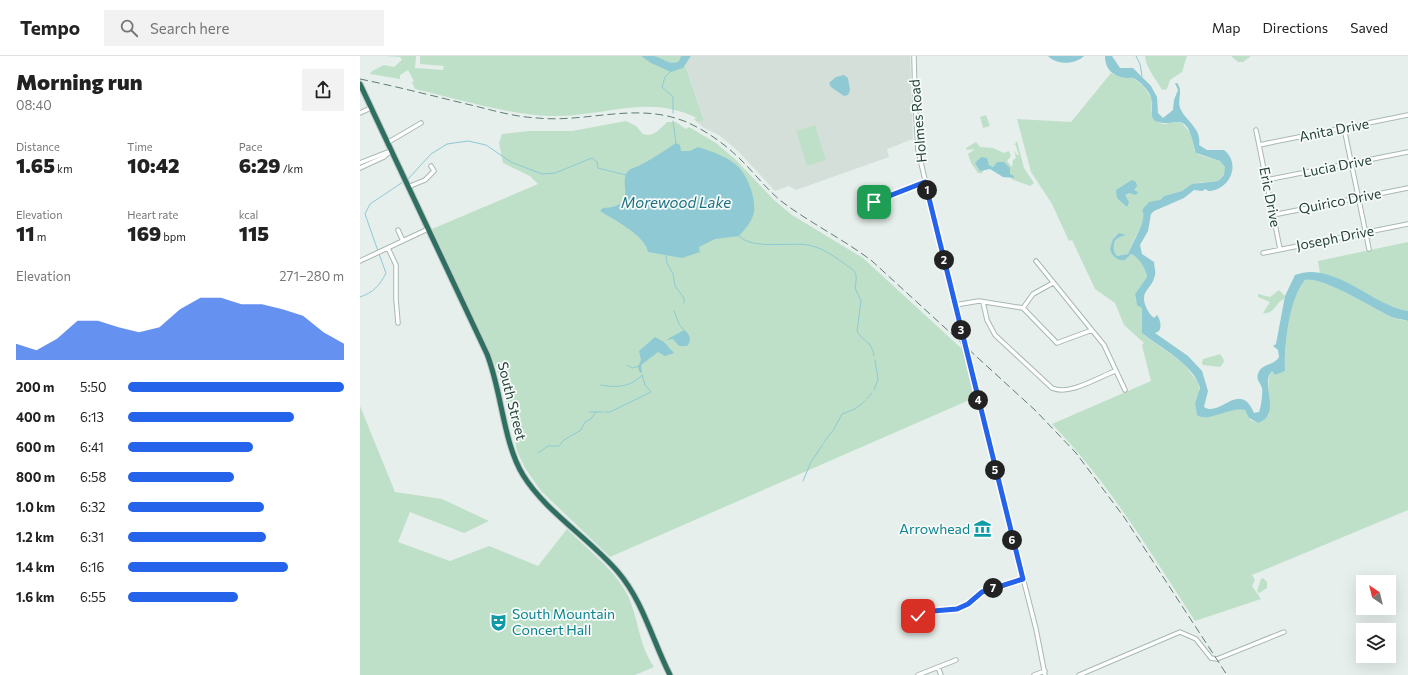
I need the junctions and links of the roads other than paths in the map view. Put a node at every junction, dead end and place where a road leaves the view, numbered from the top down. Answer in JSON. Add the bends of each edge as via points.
{"nodes":[{"id":1,"x":914,"y":56,"type":"edge"},
{"id":2,"x":360,"y":86,"type":"edge"},
{"id":3,"x":370,"y":108,"type":"junction"},
{"id":4,"x":360,"y":113,"type":"edge"},
{"id":5,"x":1408,"y":115,"type":"edge"},
{"id":6,"x":422,"y":123,"type":"dead end"},
{"id":7,"x":1344,"y":128,"type":"junction"},
{"id":8,"x":1256,"y":130,"type":"dead end"},
{"id":9,"x":387,"y":143,"type":"junction"},
{"id":10,"x":1259,"y":145,"type":"junction"},
{"id":11,"x":391,"y":151,"type":"junction"},
{"id":12,"x":1408,"y":152,"type":"edge"},
{"id":13,"x":360,"y":163,"type":"edge"},
{"id":14,"x":1352,"y":163,"type":"junction"},
{"id":15,"x":431,"y":166,"type":"dead end"},
{"id":16,"x":360,"y":168,"type":"edge"},
{"id":17,"x":1266,"y":180,"type":"junction"},
{"id":18,"x":925,"y":182,"type":"junction"},
{"id":19,"x":406,"y":183,"type":"junction"},
{"id":20,"x":1408,"y":188,"type":"edge"},
{"id":21,"x":889,"y":196,"type":"junction"},
{"id":22,"x":1358,"y":198,"type":"junction"},
{"id":23,"x":1273,"y":215,"type":"junction"},
{"id":24,"x":1408,"y":224,"type":"edge"},
{"id":25,"x":428,"y":229,"type":"junction"},
{"id":26,"x":398,"y":230,"type":"dead end"},
{"id":27,"x":1365,"y":233,"type":"junction"},
{"id":28,"x":403,"y":241,"type":"junction"},
{"id":29,"x":388,"y":248,"type":"junction"},
{"id":30,"x":1280,"y":249,"type":"junction"},
{"id":31,"x":1369,"y":249,"type":"dead end"},
{"id":32,"x":1263,"y":252,"type":"dead end"},
{"id":33,"x":360,"y":261,"type":"edge"},
{"id":34,"x":1036,"y":261,"type":"dead end"},
{"id":35,"x":1053,"y":283,"type":"junction"},
{"id":36,"x":983,"y":302,"type":"junction"},
{"id":37,"x":955,"y":305,"type":"junction"},
{"id":38,"x":1024,"y":308,"type":"junction"},
{"id":39,"x":398,"y":323,"type":"dead end"},
{"id":40,"x":1092,"y":330,"type":"junction"},
{"id":41,"x":1115,"y":371,"type":"junction"},
{"id":42,"x":1125,"y":390,"type":"dead end"},
{"id":43,"x":1023,"y":579,"type":"junction"},
{"id":44,"x":933,"y":611,"type":"junction"},
{"id":45,"x":1284,"y":632,"type":"dead end"},
{"id":46,"x":956,"y":660,"type":"dead end"},
{"id":47,"x":938,"y":667,"type":"junction"},
{"id":48,"x":1045,"y":673,"type":"edge"},
{"id":49,"x":670,"y":675,"type":"edge"},
{"id":50,"x":918,"y":675,"type":"edge"},
{"id":51,"x":941,"y":675,"type":"edge"},
{"id":52,"x":1034,"y":675,"type":"edge"},
{"id":53,"x":1079,"y":675,"type":"edge"}],
"edges":[{"from":1,"to":18,"type":"street","name":"Holmes Road","via":[[918,143]]},
{"from":2,"to":3,"type":"highway","name":"South Street"},
{"from":3,"to":4,"type":"street"},
{"from":3,"to":9,"type":"highway","name":"South Street"},
{"from":5,"to":7,"type":"street","name":"Anita Drive"},
{"from":6,"to":9,"type":"street"},
{"from":7,"to":10,"type":"street","name":"Anita Drive"},
{"from":7,"to":14,"type":"street"},
{"from":8,"to":10,"type":"street","name":"Eric Drive"},
{"from":9,"to":11,"type":"highway","name":"South Street"},
{"from":10,"to":17,"type":"street","name":"Eric Drive"},
{"from":11,"to":13,"type":"street"},
{"from":11,"to":16,"type":"street"},
{"from":11,"to":19,"type":"highway","name":"South Street"},
{"from":12,"to":14,"type":"street","name":"Lucia Drive"},
{"from":14,"to":17,"type":"street","name":"Lucia Drive"},
{"from":14,"to":22,"type":"street"},
{"from":15,"to":19,"type":"street","via":[[434,171],[430,176]]},
{"from":17,"to":23,"type":"street","name":"Eric Drive"},
{"from":18,"to":21,"type":"street"},
{"from":18,"to":37,"type":"street","name":"Holmes Road"},
{"from":19,"to":25,"type":"highway","name":"South Street"},
{"from":20,"to":22,"type":"street","name":"Quirico Drive"},
{"from":21,"to":21,"type":"street","via":[[884,206],[877,206],[874,202],[873,196],[878,190],[884,190]]},
{"from":22,"to":23,"type":"street","name":"Quirico Drive"},
{"from":22,"to":27,"type":"street"},
{"from":23,"to":30,"type":"street","name":"Eric Drive"},
{"from":24,"to":27,"type":"street","name":"Joseph Drive"},
{"from":25,"to":28,"type":"street"},
{"from":25,"to":49,"type":"highway","name":"South Street","via":[[491,365],[516,463],[532,487],[620,574],[638,604]]},
{"from":26,"to":28,"type":"street"},
{"from":27,"to":30,"type":"street","name":"Joseph Drive"},
{"from":27,"to":31,"type":"street"},
{"from":28,"to":29,"type":"street"},
{"from":29,"to":33,"type":"street"},
{"from":29,"to":39,"type":"street","via":[[396,265]]},
{"from":30,"to":32,"type":"street","name":"Joseph Drive"},
{"from":34,"to":35,"type":"street"},
{"from":35,"to":38,"type":"street","via":[[1033,294]]},
{"from":35,"to":40,"type":"street"},
{"from":36,"to":37,"type":"street","via":[[972,301]]},
{"from":36,"to":38,"type":"street"},
{"from":36,"to":41,"type":"street","via":[[987,320],[995,335],[1052,388],[1069,390]]},
{"from":37,"to":43,"type":"street","name":"Holmes Road","bridge":true},
{"from":38,"to":40,"type":"street","via":[[1057,344]]},
{"from":40,"to":41,"type":"street","via":[[1106,349]]},
{"from":41,"to":42,"type":"street"},
{"from":43,"to":44,"type":"street","via":[[982,592],[968,604],[957,609]]},
{"from":43,"to":48,"type":"street","name":"Holmes Road"},
{"from":44,"to":44,"type":"street","via":[[928,605],[924,605],[919,607],[917,614],[926,620]]},
{"from":45,"to":53,"type":"street","via":[[1217,659],[1211,658],[1196,639],[1180,632]]},
{"from":46,"to":47,"type":"street"},
{"from":47,"to":50,"type":"street"},
{"from":47,"to":51,"type":"street"},
{"from":48,"to":52,"type":"street"}]}
